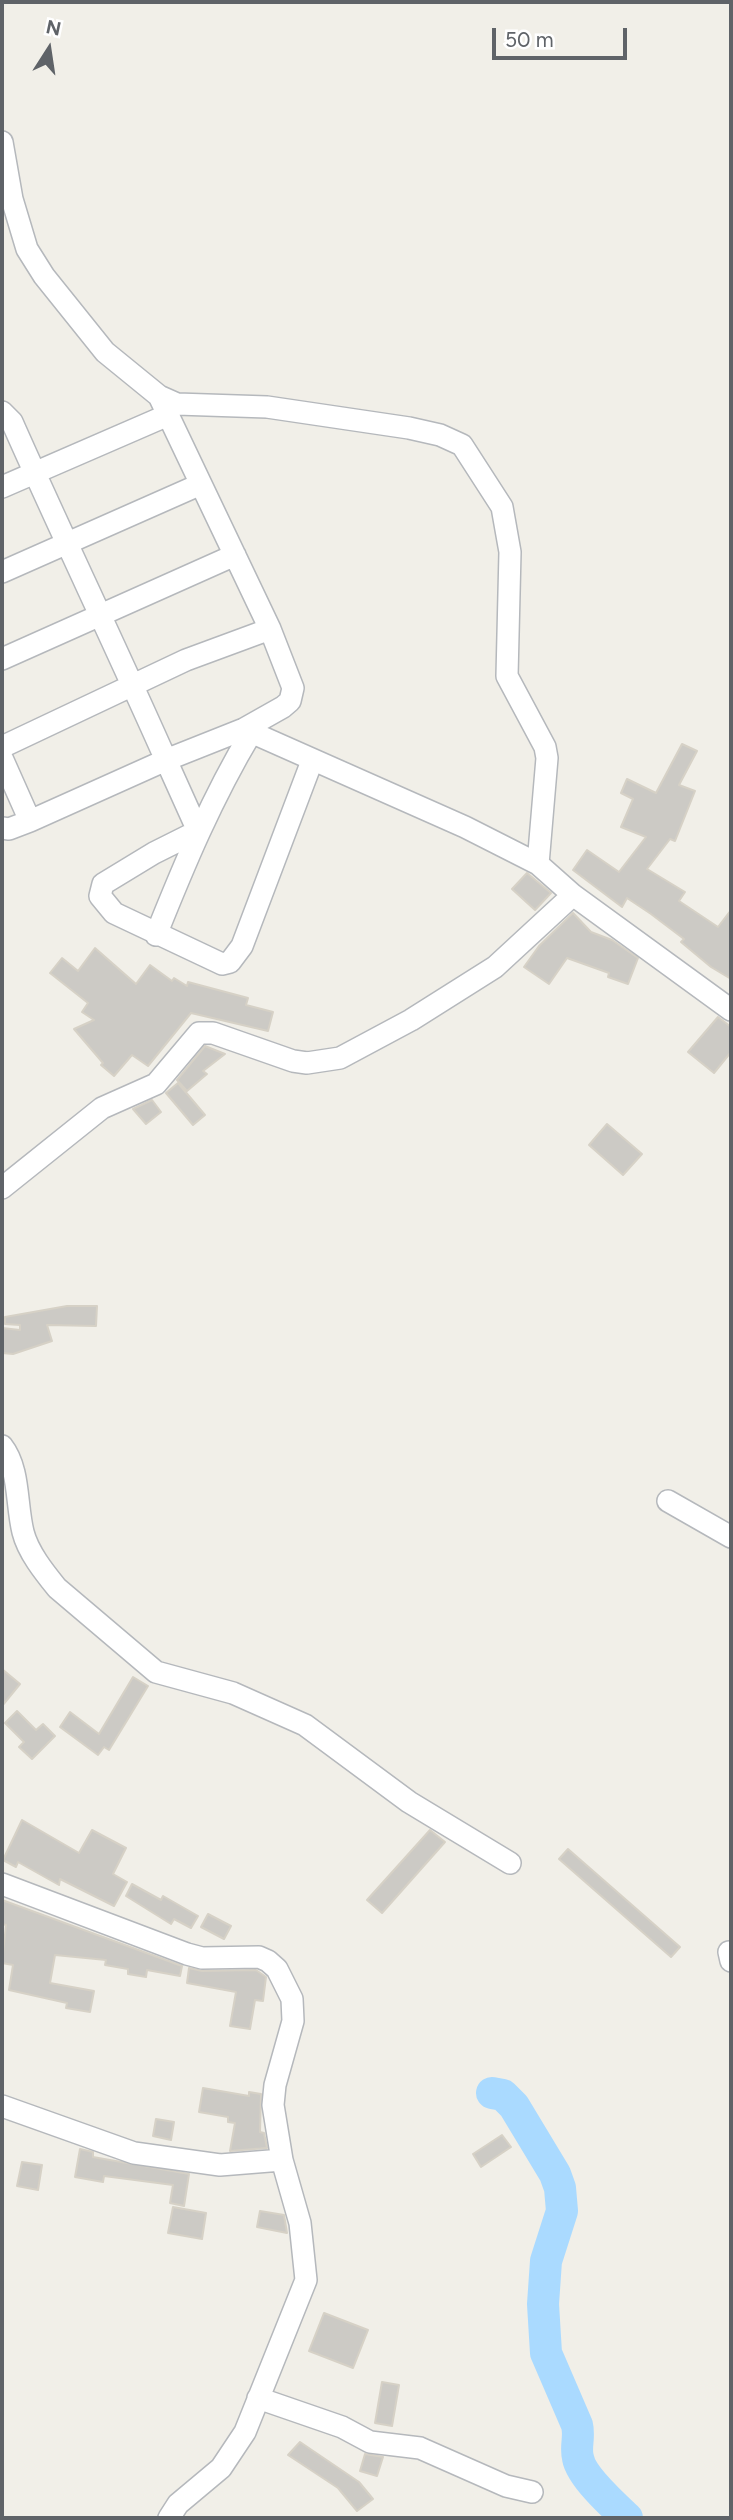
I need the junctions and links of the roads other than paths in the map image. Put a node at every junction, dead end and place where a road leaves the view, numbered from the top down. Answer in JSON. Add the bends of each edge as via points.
{"nodes":[{"id":1,"x":2,"y":142,"type":"edge"},
{"id":2,"x":163,"y":405,"type":"junction"},
{"id":3,"x":2,"y":412,"type":"edge"},
{"id":4,"x":34,"y":472,"type":"junction"},
{"id":5,"x":201,"y":484,"type":"junction"},
{"id":6,"x":2,"y":487,"type":"edge"},
{"id":7,"x":66,"y":543,"type":"junction"},
{"id":8,"x":235,"y":555,"type":"junction"},
{"id":9,"x":2,"y":572,"type":"edge"},
{"id":10,"x":100,"y":614,"type":"junction"},
{"id":11,"x":270,"y":629,"type":"junction"},
{"id":12,"x":2,"y":659,"type":"edge"},
{"id":13,"x":133,"y":685,"type":"junction"},
{"id":14,"x":247,"y":731,"type":"junction"},
{"id":15,"x":2,"y":747,"type":"edge"},
{"id":16,"x":2,"y":758,"type":"edge"},
{"id":17,"x":166,"y":760,"type":"junction"},
{"id":18,"x":312,"y":761,"type":"junction"},
{"id":19,"x":30,"y":821,"type":"junction"},
{"id":20,"x":2,"y":828,"type":"edge"},
{"id":21,"x":198,"y":831,"type":"junction"},
{"id":22,"x":538,"y":864,"type":"junction"},
{"id":23,"x":573,"y":895,"type":"junction"},
{"id":24,"x":156,"y":935,"type":"junction"},
{"id":25,"x":731,"y":1010,"type":"edge"},
{"id":26,"x":2,"y":1188,"type":"edge"},
{"id":27,"x":2,"y":1446,"type":"edge"},
{"id":28,"x":667,"y":1501,"type":"dead end"},
{"id":29,"x":731,"y":1537,"type":"edge"},
{"id":30,"x":510,"y":1863,"type":"dead end"},
{"id":31,"x":2,"y":1884,"type":"edge"},
{"id":32,"x":2,"y":2106,"type":"edge"},
{"id":33,"x":282,"y":2160,"type":"junction"},
{"id":34,"x":258,"y":2398,"type":"junction"},
{"id":35,"x":532,"y":2492,"type":"dead end"},
{"id":36,"x":169,"y":2518,"type":"edge"}],
"edges":[{"from":1,"to":2,"type":"street","via":[[12,199],[32,258],[113,361]]},
{"from":2,"to":4,"type":"street"},
{"from":2,"to":5,"type":"street"},
{"from":2,"to":22,"type":"street","via":[[267,407],[409,428],[461,445],[502,507],[506,522],[510,561],[507,676],[547,758]]},
{"from":3,"to":4,"type":"street","via":[[12,422]]},
{"from":4,"to":6,"type":"street"},
{"from":4,"to":7,"type":"street"},
{"from":5,"to":7,"type":"street"},
{"from":5,"to":8,"type":"street"},
{"from":7,"to":9,"type":"street"},
{"from":7,"to":10,"type":"street"},
{"from":8,"to":10,"type":"street"},
{"from":8,"to":11,"type":"street"},
{"from":10,"to":12,"type":"street"},
{"from":10,"to":13,"type":"street"},
{"from":11,"to":13,"type":"street"},
{"from":11,"to":14,"type":"street","via":[[292,680],[292,696]]},
{"from":13,"to":15,"type":"street"},
{"from":13,"to":17,"type":"street"},
{"from":14,"to":17,"type":"street"},
{"from":14,"to":18,"type":"street"},
{"from":14,"to":21,"type":"street"},
{"from":16,"to":19,"type":"street"},
{"from":17,"to":19,"type":"street"},
{"from":17,"to":21,"type":"street"},
{"from":18,"to":22,"type":"street"},
{"from":18,"to":24,"type":"street","via":[[230,962],[214,962]]},
{"from":19,"to":20,"type":"street"},
{"from":21,"to":24,"type":"street"},
{"from":21,"to":24,"type":"street","via":[[154,853],[100,890],[114,914]]},
{"from":22,"to":23,"type":"street"},
{"from":23,"to":25,"type":"street"},
{"from":23,"to":26,"type":"street","via":[[495,967],[340,1058],[307,1063],[213,1033],[199,1033],[156,1084],[102,1108]]},
{"from":27,"to":30,"type":"street","via":[[16,1483],[23,1535],[44,1572],[156,1672],[233,1693],[305,1725],[409,1802]]},
{"from":28,"to":29,"type":"street"},
{"from":31,"to":33,"type":"street","via":[[187,1954],[260,1957],[277,1969],[293,2010],[272,2096]]},
{"from":32,"to":33,"type":"street","via":[[134,2153],[220,2165]]},
{"from":33,"to":34,"type":"street","via":[[300,2223],[306,2280]]},
{"from":34,"to":35,"type":"street","via":[[370,2442],[420,2448],[506,2486]]},
{"from":34,"to":36,"type":"street","via":[[221,2468],[178,2504]]}]}
